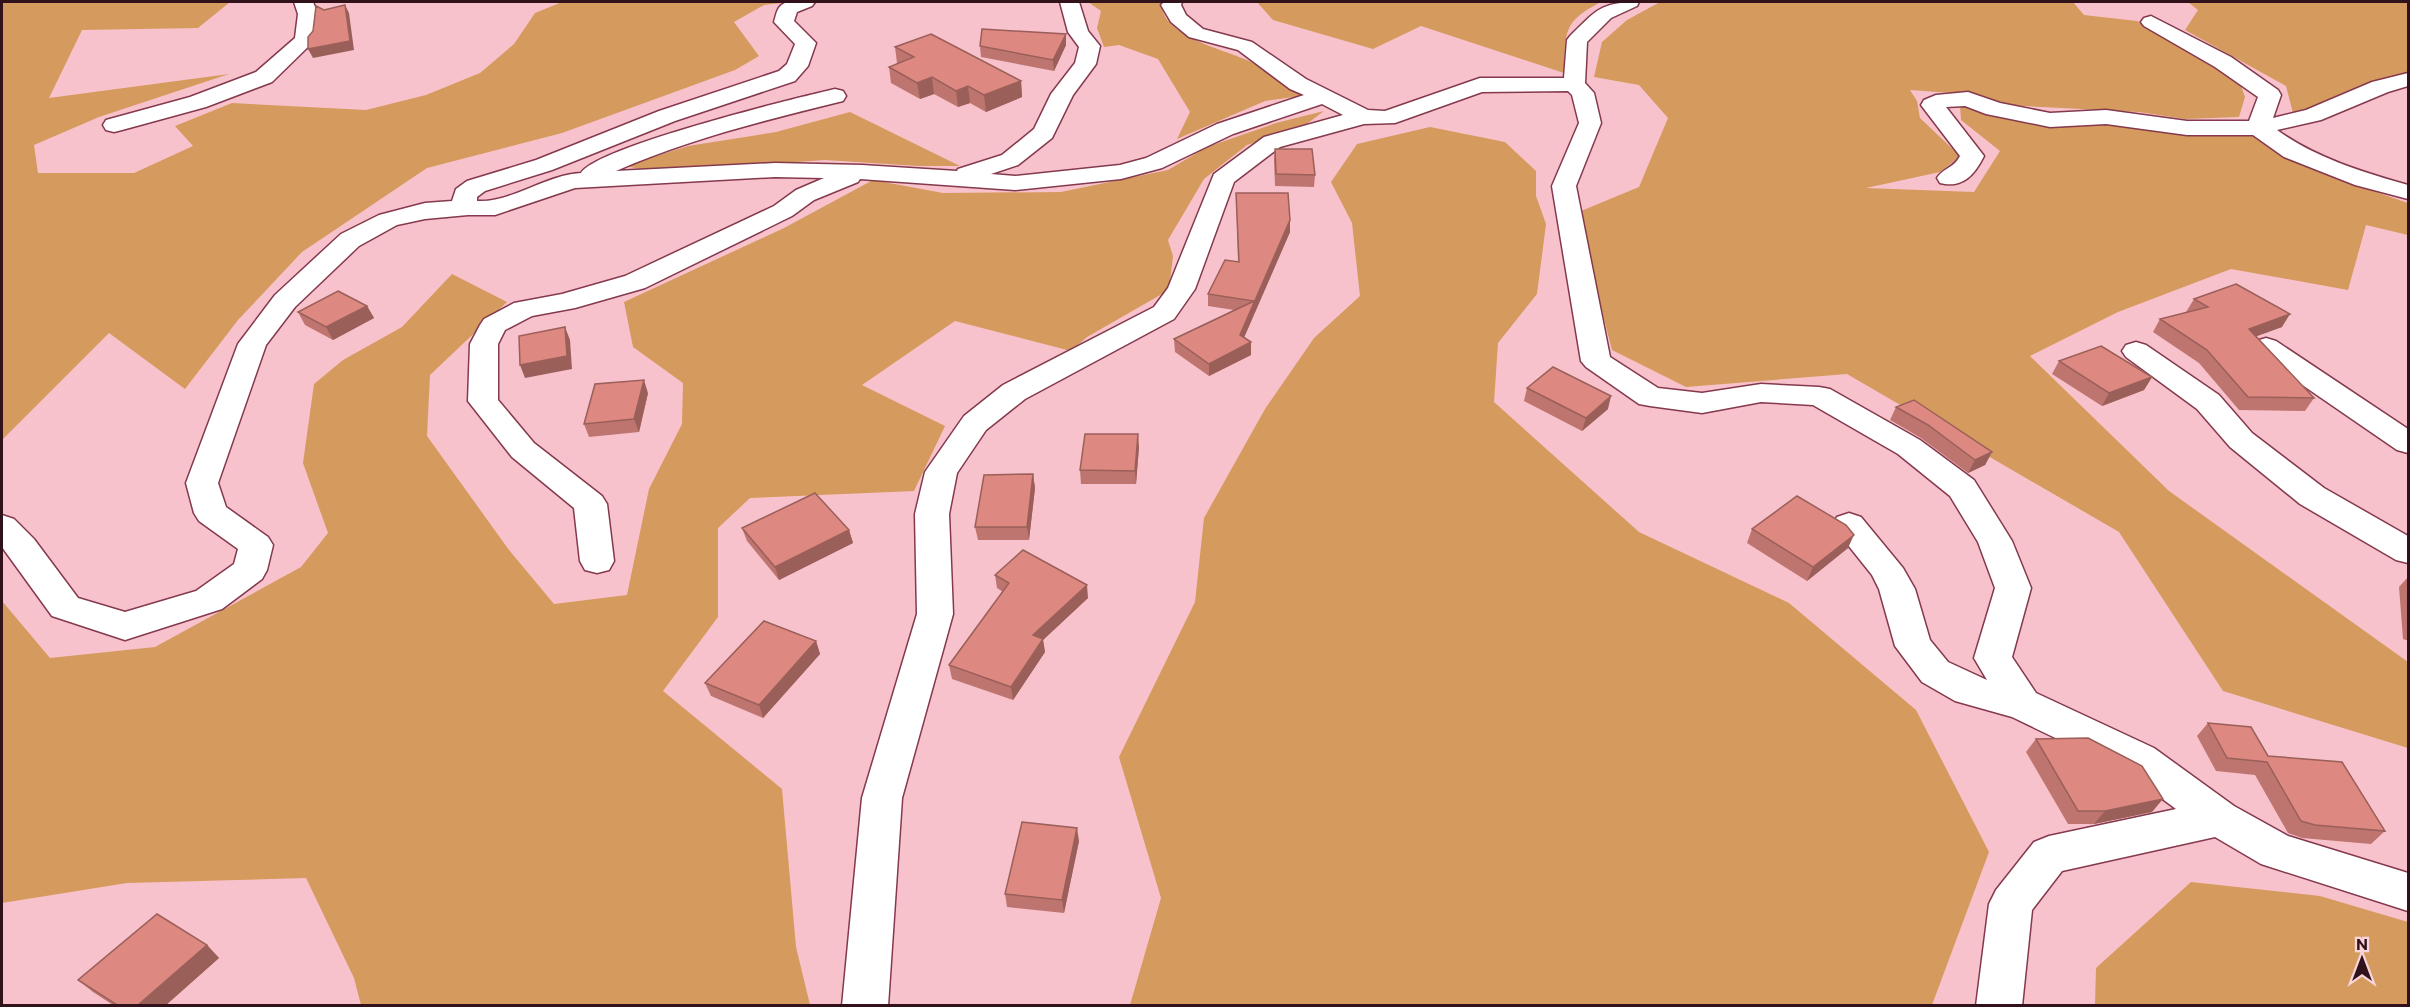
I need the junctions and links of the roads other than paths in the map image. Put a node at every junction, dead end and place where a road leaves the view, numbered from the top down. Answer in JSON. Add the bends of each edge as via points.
{"nodes":[{"id":1,"x":303,"y":2,"type":"edge"},
{"id":2,"x":806,"y":2,"type":"edge"},
{"id":3,"x":1069,"y":2,"type":"edge"},
{"id":4,"x":1173,"y":2,"type":"edge"},
{"id":5,"x":1630,"y":2,"type":"edge"},
{"id":6,"x":2151,"y":22,"type":"dead end"},
{"id":7,"x":2409,"y":79,"type":"edge"},
{"id":8,"x":1574,"y":84,"type":"junction"},
{"id":9,"x":835,"y":96,"type":"dead end"},
{"id":10,"x":1324,"y":96,"type":"junction"},
{"id":11,"x":1363,"y":117,"type":"junction"},
{"id":12,"x":114,"y":125,"type":"dead end"},
{"id":13,"x":2258,"y":128,"type":"junction"},
{"id":14,"x":862,"y":172,"type":"junction"},
{"id":15,"x":1949,"y":178,"type":"dead end"},
{"id":16,"x":951,"y":180,"type":"junction"},
{"id":17,"x":575,"y":181,"type":"junction"},
{"id":18,"x":2409,"y":192,"type":"edge"},
{"id":19,"x":468,"y":207,"type":"junction"},
{"id":20,"x":2266,"y":347,"type":"edge"},
{"id":21,"x":2136,"y":351,"type":"dead end"},
{"id":22,"x":2409,"y":443,"type":"edge"},
{"id":23,"x":1849,"y":525,"type":"edge"},
{"id":24,"x":2,"y":527,"type":"edge"},
{"id":25,"x":2409,"y":551,"type":"edge"},
{"id":26,"x":597,"y":561,"type":"dead end"},
{"id":27,"x":2022,"y":704,"type":"junction"},
{"id":28,"x":2219,"y":819,"type":"junction"},
{"id":29,"x":2409,"y":892,"type":"edge"},
{"id":30,"x":865,"y":1005,"type":"edge"},
{"id":31,"x":1999,"y":1005,"type":"edge"}],
"edges":[{"from":1,"to":12,"type":"street","via":[[309,14],[305,40],[264,77],[198,102]]},
{"from":2,"to":19,"type":"street","via":[[788,8],[784,22],[806,43],[797,66],[787,76],[476,186],[465,195]]},
{"from":3,"to":16,"type":"street","via":[[1078,32],[1090,46],[1085,64],[1062,94],[1044,133],[1010,160]]},
{"from":4,"to":10,"type":"street","via":[[1178,18],[1196,33],[1245,46],[1298,84]]},
{"from":5,"to":8,"type":"street","via":[[1604,14],[1577,40]]},
{"from":6,"to":13,"type":"street","via":[[2223,62],[2270,95]]},
{"from":7,"to":13,"type":"street","via":[[2313,115]]},
{"from":8,"to":11,"type":"street","via":[[1480,85],[1387,118]]},
{"from":8,"to":27,"type":"street","via":[[1583,93],[1590,123],[1564,186],[1596,361],[1650,397],[1702,403],[1761,393],[1819,396],[1909,447],[1962,488],[1995,541],[2013,588],[1993,658]]},
{"from":9,"to":17,"type":"street","via":[[670,143]]},
{"from":10,"to":11,"type":"street"},
{"from":10,"to":16,"type":"street","via":[[1224,129],[1154,163],[1121,172],[1015,183]]},
{"from":11,"to":30,"type":"street","via":[[1272,141],[1223,179],[1181,289],[1164,313],[1014,392],[975,423],[941,472],[932,514],[935,614],[882,798]]},
{"from":13,"to":15,"type":"street","via":[[2187,128],[2106,117],[2050,120],[1994,109],[1968,99],[1944,100],[1932,105],[1972,156],[1965,170]]},
{"from":13,"to":18,"type":"street","via":[[2292,152],[2364,180]]},
{"from":14,"to":16,"type":"street"},
{"from":14,"to":17,"type":"street","via":[[775,170]]},
{"from":14,"to":26,"type":"street","via":[[805,195],[783,211],[635,282],[524,309],[494,325],[484,344],[483,402],[524,450],[590,504]]},
{"from":17,"to":19,"type":"street","via":[[499,207]]},
{"from":19,"to":24,"type":"street","via":[[388,220],[350,240],[285,301],[252,344],[202,483],[210,513],[256,545],[250,570],[209,600],[125,626],[65,607]]},
{"from":20,"to":22,"type":"street"},
{"from":21,"to":25,"type":"street","via":[[2208,402],[2241,440],[2312,496]]},
{"from":23,"to":27,"type":"street","via":[[1886,568],[1897,589],[1912,646],[1935,672],[1968,690]]},
{"from":27,"to":28,"type":"street","via":[[2140,760]]},
{"from":28,"to":29,"type":"street","via":[[2276,851]]},
{"from":28,"to":31,"type":"street","via":[[2049,855],[2011,904]]}]}
